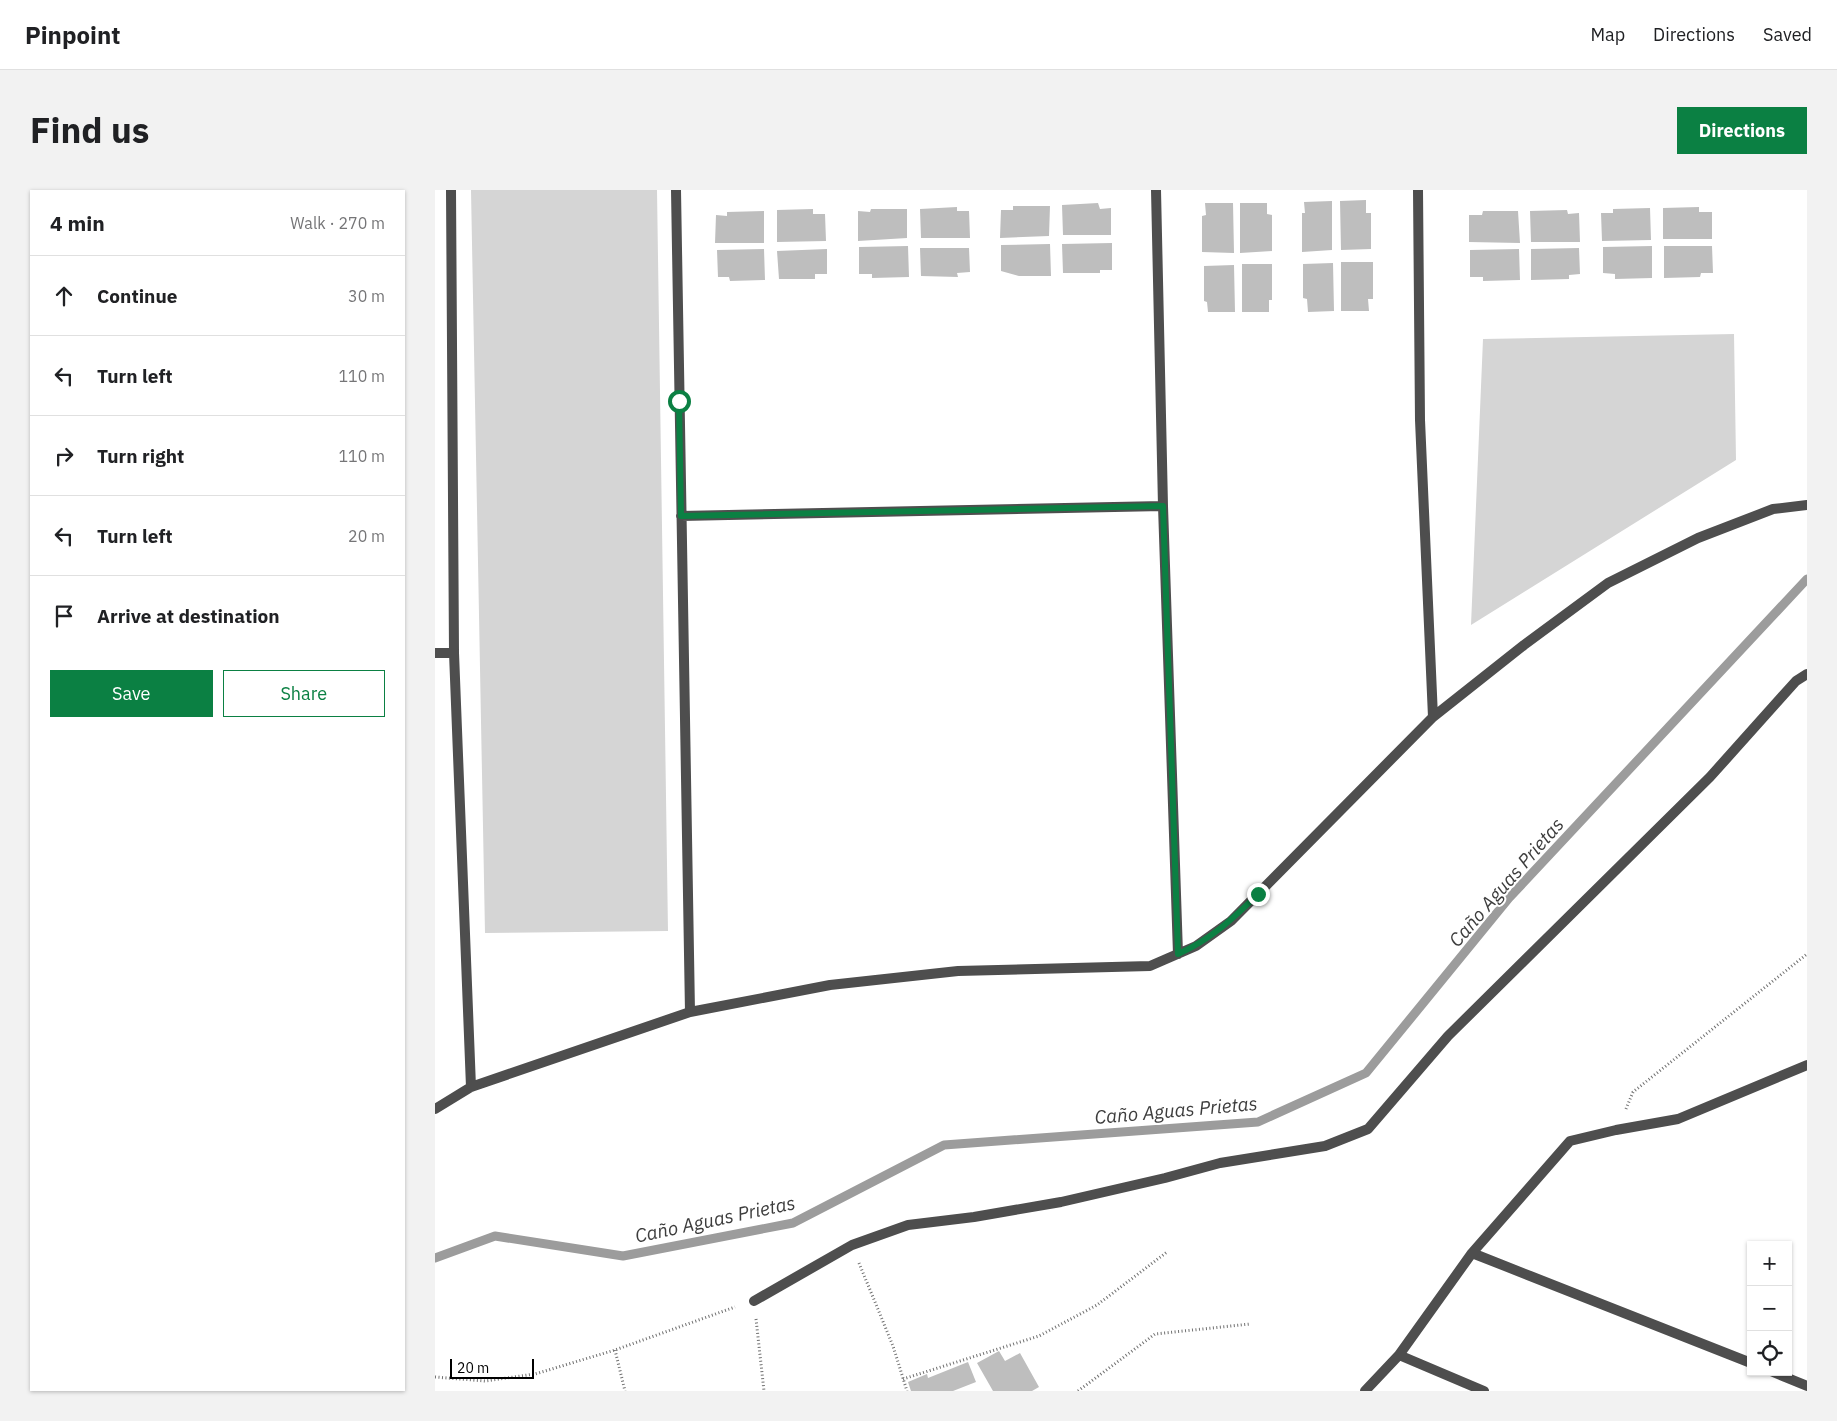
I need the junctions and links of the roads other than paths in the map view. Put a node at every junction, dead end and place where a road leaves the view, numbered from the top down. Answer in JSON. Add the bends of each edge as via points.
{"nodes":[{"id":1,"x":451,"y":190,"type":"edge"},
{"id":2,"x":675,"y":190,"type":"edge"},
{"id":3,"x":1156,"y":190,"type":"edge"},
{"id":4,"x":1418,"y":190,"type":"edge"},
{"id":5,"x":1807,"y":505,"type":"edge"},
{"id":6,"x":1163,"y":506,"type":"junction"},
{"id":7,"x":681,"y":516,"type":"junction"},
{"id":8,"x":435,"y":653,"type":"edge"},
{"id":9,"x":454,"y":653,"type":"junction"},
{"id":10,"x":1807,"y":674,"type":"edge"},
{"id":11,"x":1433,"y":717,"type":"junction"},
{"id":12,"x":1178,"y":954,"type":"junction"},
{"id":13,"x":690,"y":1012,"type":"junction"},
{"id":14,"x":1807,"y":1065,"type":"edge"},
{"id":15,"x":471,"y":1087,"type":"junction"},
{"id":16,"x":435,"y":1109,"type":"edge"},
{"id":17,"x":1472,"y":1253,"type":"junction"},
{"id":18,"x":754,"y":1301,"type":"road end"},
{"id":19,"x":1399,"y":1355,"type":"junction"},
{"id":20,"x":1747,"y":1361,"type":"edge"},
{"id":21,"x":1783,"y":1376,"type":"edge"},
{"id":22,"x":1807,"y":1386,"type":"edge"},
{"id":23,"x":1365,"y":1391,"type":"edge"},
{"id":24,"x":1483,"y":1391,"type":"edge"}],
"edges":[{"from":1,"to":9,"type":"street"},
{"from":2,"to":7,"type":"street"},
{"from":3,"to":6,"type":"street"},
{"from":4,"to":11,"type":"street","via":[[1419,420]]},
{"from":5,"to":11,"type":"street","via":[[1773,509],[1706,535],[1608,583]]},
{"from":6,"to":7,"type":"street"},
{"from":6,"to":12,"type":"street"},
{"from":7,"to":13,"type":"street"},
{"from":8,"to":9,"type":"street"},
{"from":9,"to":15,"type":"street"},
{"from":10,"to":18,"type":"street","via":[[1796,681],[1710,777],[1448,1036],[1368,1129],[1325,1146],[1220,1164],[1061,1202],[908,1225],[852,1245]]},
{"from":11,"to":12,"type":"street","via":[[1231,921],[1196,946]]},
{"from":12,"to":13,"type":"street","via":[[1150,966],[958,971],[830,985]]},
{"from":13,"to":15,"type":"street"},
{"from":14,"to":17,"type":"street","via":[[1678,1119],[1570,1141]]},
{"from":15,"to":16,"type":"street"},
{"from":17,"to":19,"type":"street"},
{"from":17,"to":20,"type":"street"},
{"from":19,"to":23,"type":"street"},
{"from":19,"to":24,"type":"street"},
{"from":21,"to":22,"type":"street"}]}
